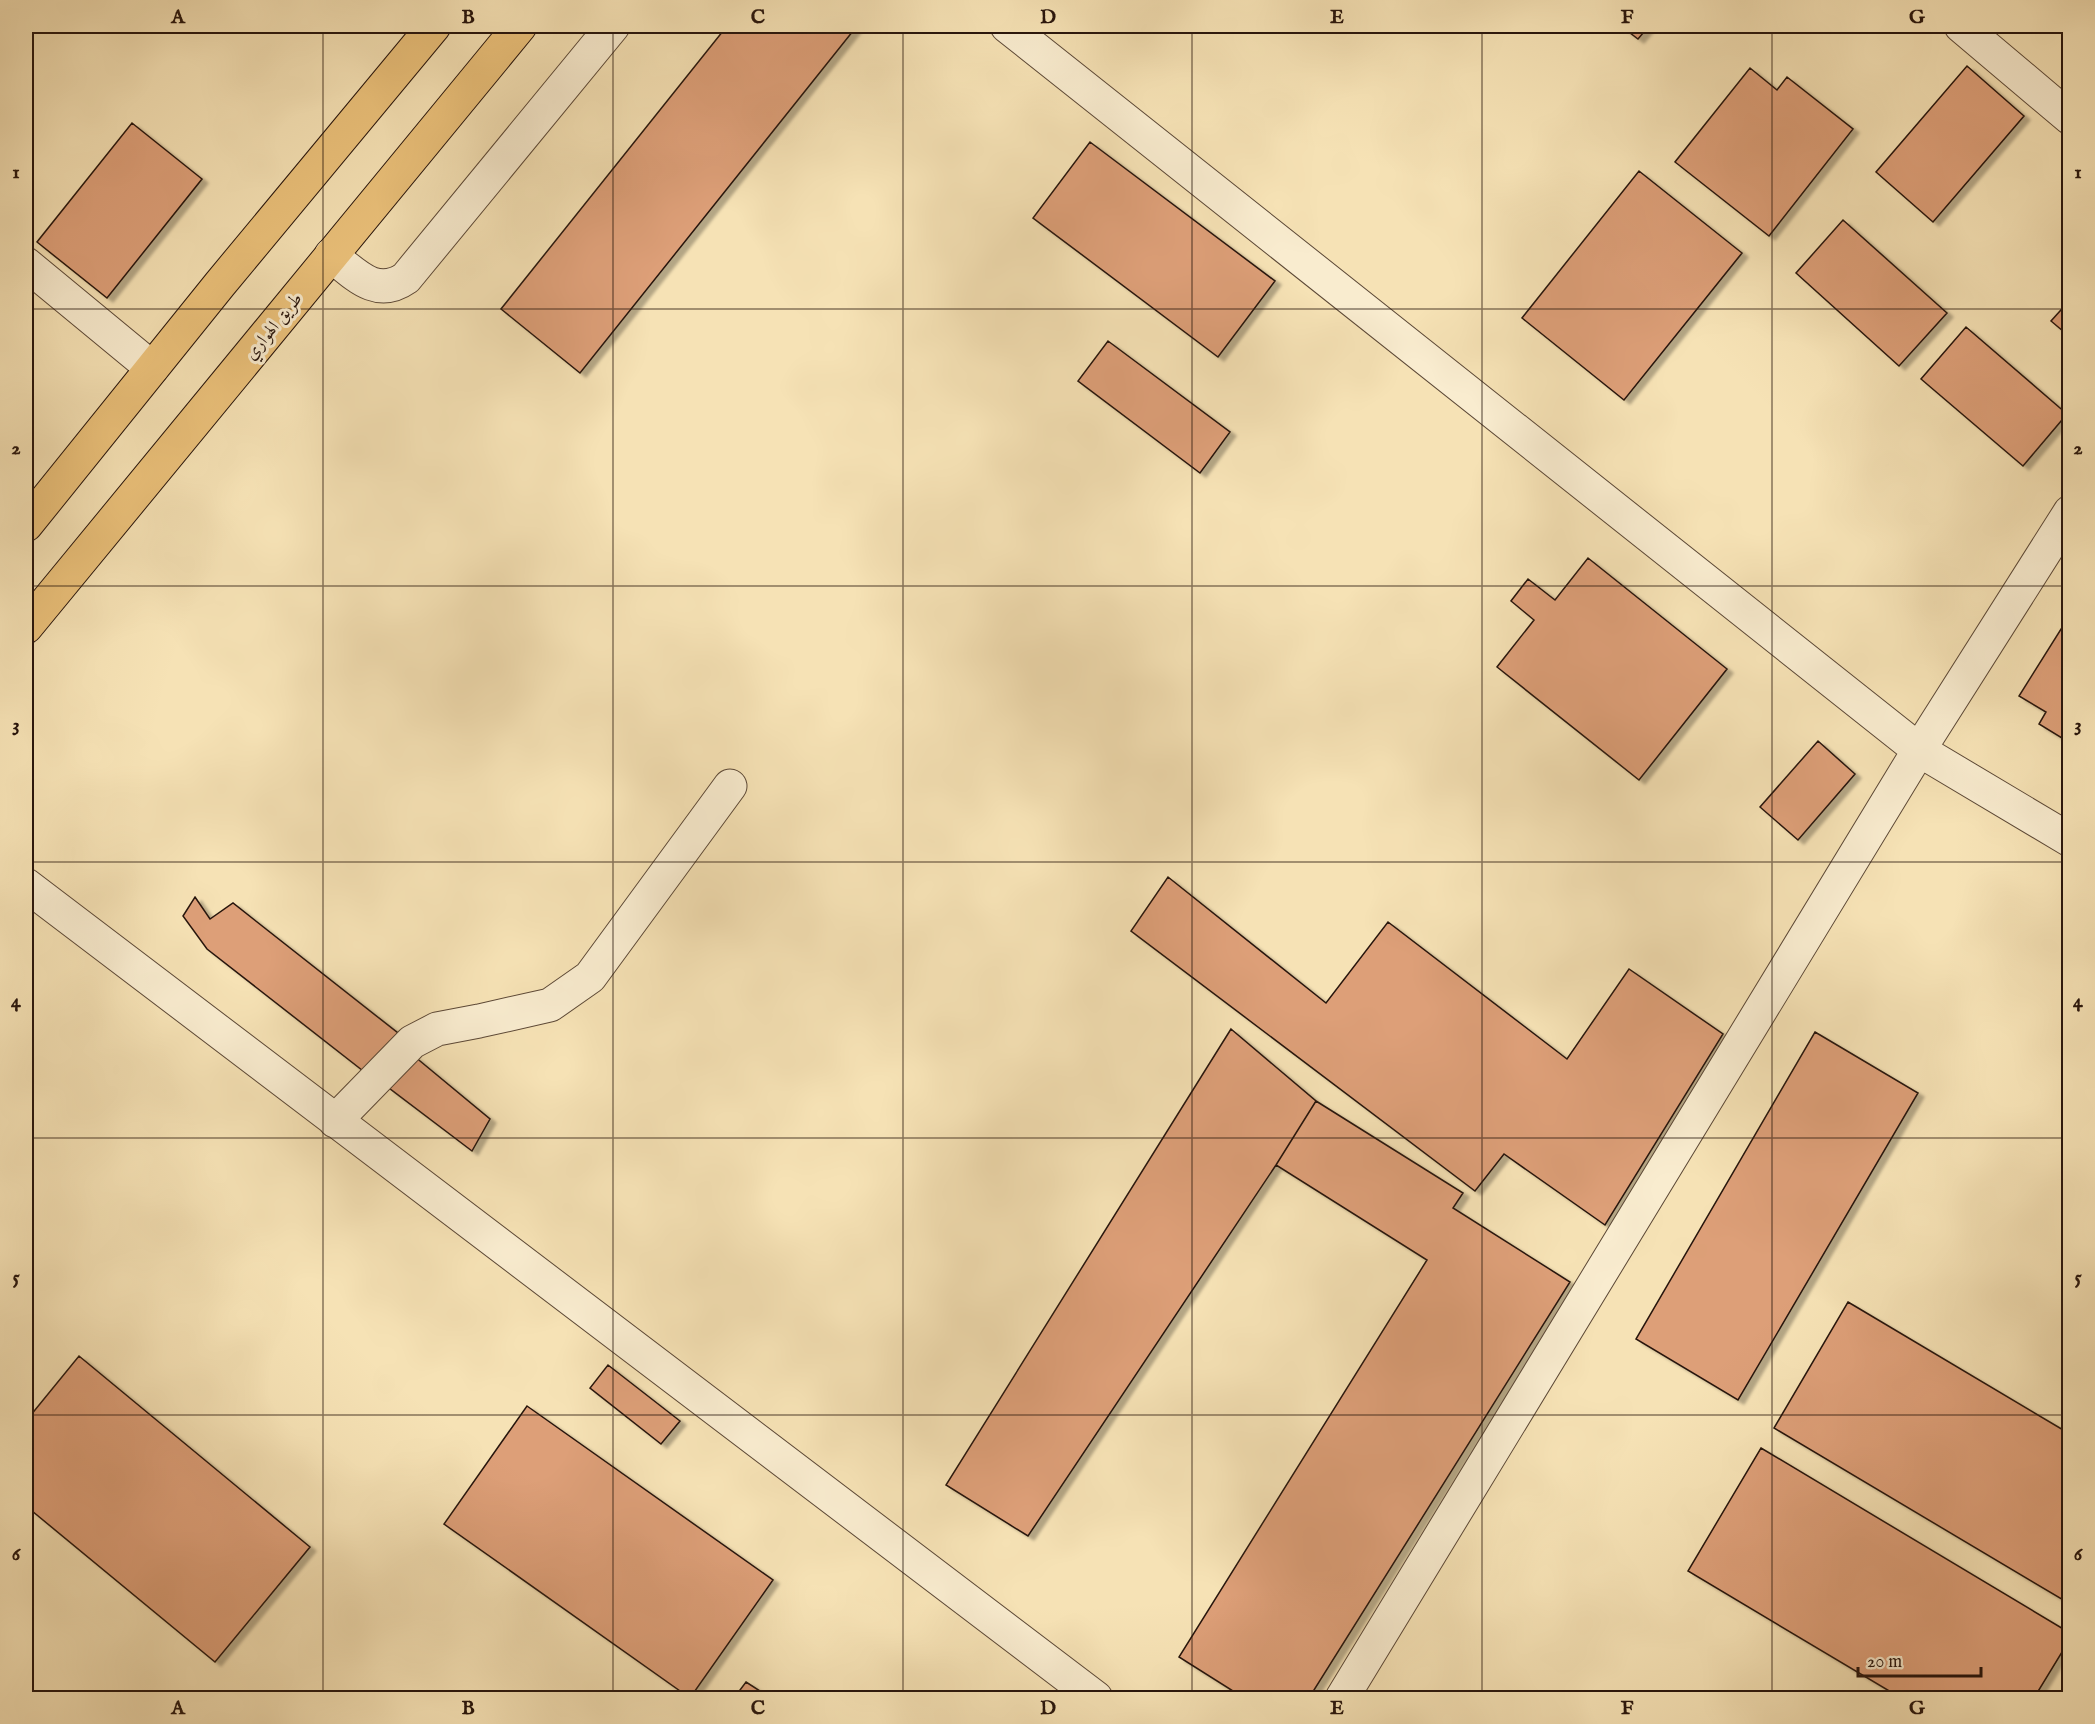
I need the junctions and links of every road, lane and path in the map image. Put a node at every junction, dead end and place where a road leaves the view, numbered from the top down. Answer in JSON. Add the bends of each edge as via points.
{"nodes":[{"id":1,"x":434,"y":26,"type":"edge"},
{"id":2,"x":520,"y":26,"type":"edge"},
{"id":3,"x":613,"y":26,"type":"edge"},
{"id":4,"x":1007,"y":26,"type":"edge"},
{"id":5,"x":1961,"y":26,"type":"edge"},
{"id":6,"x":2070,"y":118,"type":"edge"},
{"id":7,"x":331,"y":255,"type":"junction"},
{"id":8,"x":26,"y":264,"type":"edge"},
{"id":9,"x":152,"y":368,"type":"junction"},
{"id":10,"x":2070,"y":513,"type":"edge"},
{"id":11,"x":26,"y":525,"type":"edge"},
{"id":12,"x":26,"y":627,"type":"edge"},
{"id":13,"x":1919,"y":750,"type":"junction"},
{"id":14,"x":730,"y":786,"type":"dead end"},
{"id":15,"x":2070,"y":840,"type":"edge"},
{"id":16,"x":26,"y":885,"type":"edge"},
{"id":17,"x":335,"y":1121,"type":"junction"},
{"id":18,"x":1096,"y":1698,"type":"edge"},
{"id":19,"x":1342,"y":1698,"type":"edge"}],
"edges":[{"from":1,"to":9,"type":"highway"},
{"from":2,"to":7,"type":"highway","name":"طريق الهواري"},
{"from":3,"to":7,"type":"street","via":[[406,278],[386,287],[374,286]]},
{"from":4,"to":13,"type":"street"},
{"from":5,"to":6,"type":"street"},
{"from":7,"to":12,"type":"highway","name":"طريق الهواري"},
{"from":8,"to":9,"type":"street"},
{"from":9,"to":11,"type":"highway"},
{"from":10,"to":13,"type":"street"},
{"from":13,"to":15,"type":"street"},
{"from":13,"to":19,"type":"street"},
{"from":14,"to":17,"type":"street","via":[[590,977],[550,1005],[436,1029],[412,1042]]},
{"from":16,"to":17,"type":"street"},
{"from":17,"to":18,"type":"street"}]}
